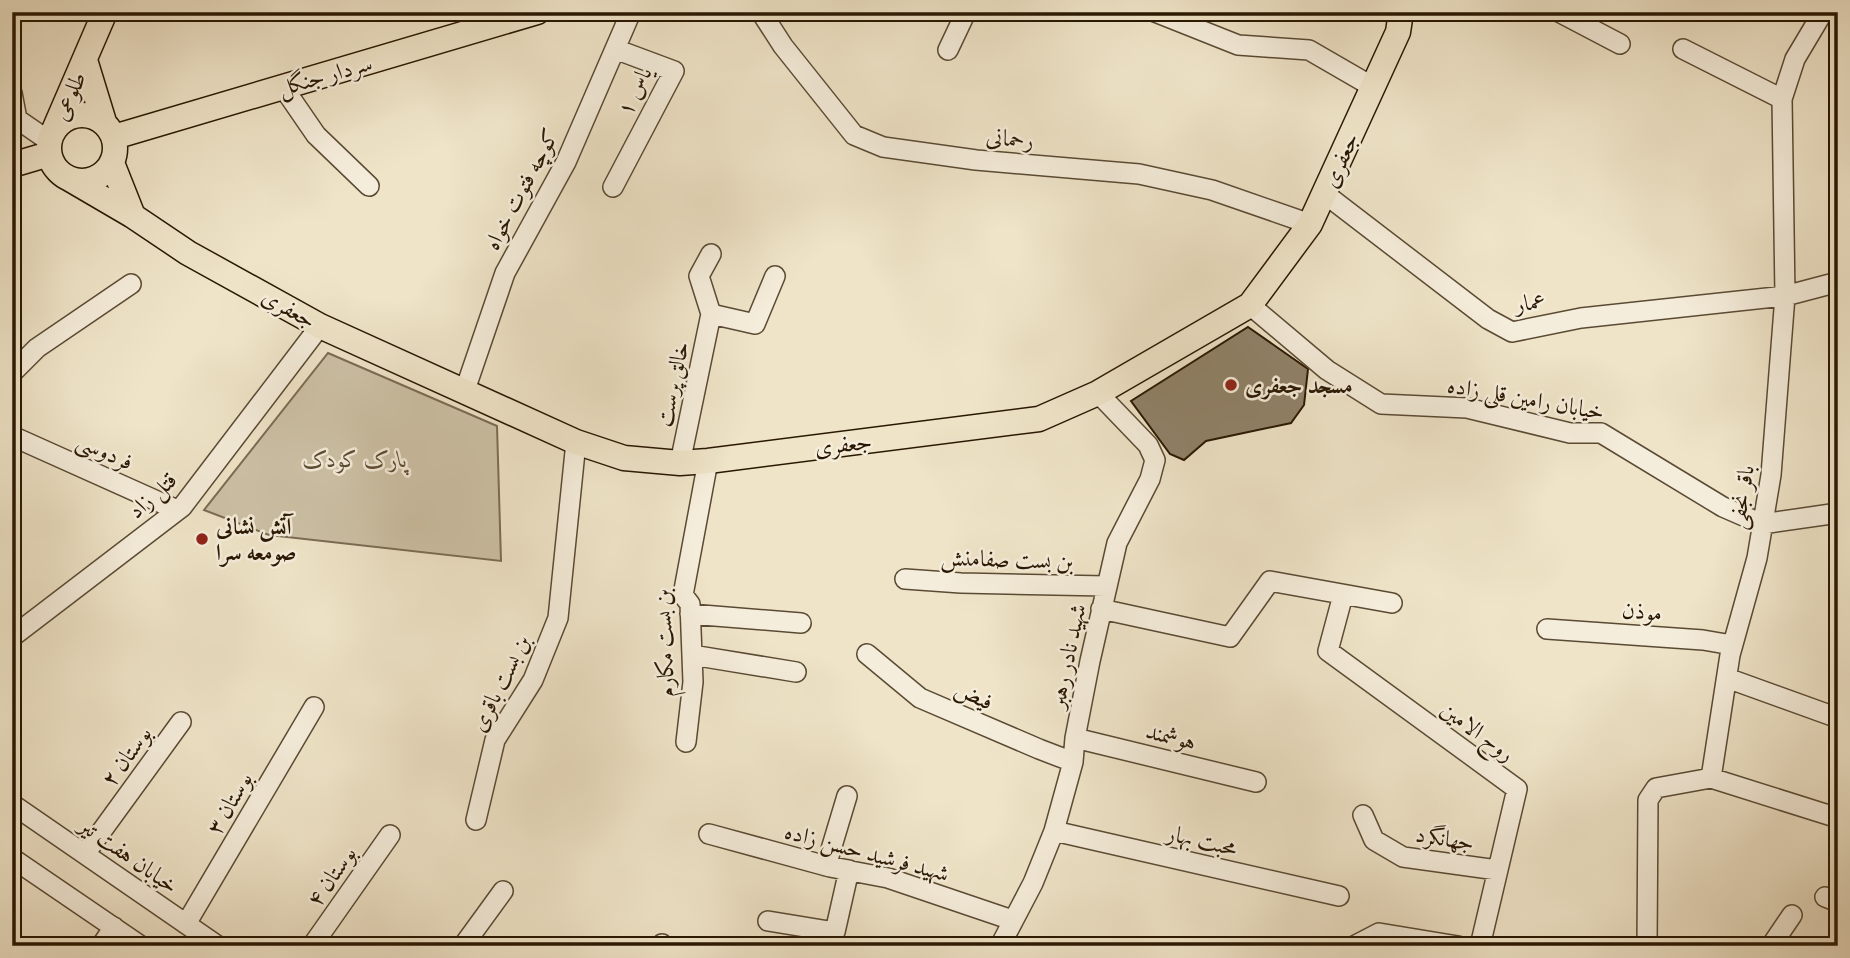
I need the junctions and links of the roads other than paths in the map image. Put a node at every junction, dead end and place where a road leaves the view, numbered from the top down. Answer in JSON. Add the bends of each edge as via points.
{"nodes":[{"id":1,"x":105,"y":12,"type":"edge"},
{"id":2,"x":537,"y":12,"type":"edge"},
{"id":3,"x":631,"y":12,"type":"edge"},
{"id":4,"x":761,"y":12,"type":"edge"},
{"id":5,"x":966,"y":12,"type":"edge"},
{"id":6,"x":1155,"y":12,"type":"edge"},
{"id":7,"x":1401,"y":12,"type":"edge"},
{"id":8,"x":1559,"y":12,"type":"edge"},
{"id":9,"x":1823,"y":12,"type":"edge"},
{"id":10,"x":1620,"y":44,"type":"dead end"},
{"id":11,"x":615,"y":49,"type":"junction"},
{"id":12,"x":1683,"y":49,"type":"dead end"},
{"id":13,"x":948,"y":50,"type":"dead end"},
{"id":14,"x":85,"y":60,"type":"junction"},
{"id":15,"x":283,"y":87,"type":"junction"},
{"id":16,"x":1373,"y":87,"type":"junction"},
{"id":17,"x":12,"y":93,"type":"edge"},
{"id":18,"x":1782,"y":99,"type":"junction"},
{"id":19,"x":109,"y":130,"type":"junction"},
{"id":20,"x":50,"y":143,"type":"junction"},
{"id":21,"x":112,"y":163,"type":"junction"},
{"id":22,"x":12,"y":164,"type":"edge"},
{"id":23,"x":68,"y":178,"type":"junction"},
{"id":24,"x":369,"y":186,"type":"dead end"},
{"id":25,"x":613,"y":187,"type":"dead end"},
{"id":26,"x":1325,"y":194,"type":"junction"},
{"id":27,"x":133,"y":216,"type":"junction"},
{"id":28,"x":1310,"y":224,"type":"junction"},
{"id":29,"x":711,"y":254,"type":"dead end"},
{"id":30,"x":775,"y":276,"type":"dead end"},
{"id":31,"x":1838,"y":282,"type":"edge"},
{"id":32,"x":131,"y":284,"type":"dead end"},
{"id":33,"x":1785,"y":296,"type":"junction"},
{"id":34,"x":1250,"y":305,"type":"junction"},
{"id":35,"x":712,"y":314,"type":"junction"},
{"id":36,"x":320,"y":326,"type":"junction"},
{"id":37,"x":12,"y":373,"type":"edge"},
{"id":38,"x":464,"y":393,"type":"junction"},
{"id":39,"x":1098,"y":393,"type":"junction"},
{"id":40,"x":12,"y":436,"type":"edge"},
{"id":41,"x":576,"y":442,"type":"junction"},
{"id":42,"x":708,"y":461,"type":"junction"},
{"id":43,"x":680,"y":463,"type":"junction"},
{"id":44,"x":177,"y":510,"type":"junction"},
{"id":45,"x":1838,"y":513,"type":"edge"},
{"id":46,"x":1762,"y":524,"type":"junction"},
{"id":47,"x":905,"y":579,"type":"dead end"},
{"id":48,"x":1106,"y":586,"type":"junction"},
{"id":49,"x":1343,"y":595,"type":"junction"},
{"id":50,"x":1392,"y":603,"type":"dead end"},
{"id":51,"x":1101,"y":609,"type":"junction"},
{"id":52,"x":690,"y":614,"type":"junction"},
{"id":53,"x":801,"y":623,"type":"dead end"},
{"id":54,"x":1547,"y":629,"type":"dead end"},
{"id":55,"x":12,"y":637,"type":"edge"},
{"id":56,"x":1732,"y":645,"type":"junction"},
{"id":57,"x":692,"y":654,"type":"junction"},
{"id":58,"x":867,"y":654,"type":"dead end"},
{"id":59,"x":796,"y":672,"type":"dead end"},
{"id":60,"x":1727,"y":678,"type":"junction"},
{"id":61,"x":313,"y":708,"type":"dead end"},
{"id":62,"x":1838,"y":718,"type":"edge"},
{"id":63,"x":181,"y":722,"type":"dead end"},
{"id":64,"x":1074,"y":738,"type":"junction"},
{"id":65,"x":686,"y":742,"type":"dead end"},
{"id":66,"x":1073,"y":762,"type":"junction"},
{"id":67,"x":1711,"y":778,"type":"junction"},
{"id":68,"x":1256,"y":782,"type":"dead end"},
{"id":69,"x":847,"y":796,"type":"dead end"},
{"id":70,"x":12,"y":804,"type":"edge"},
{"id":71,"x":1363,"y":815,"type":"dead end"},
{"id":72,"x":1838,"y":818,"type":"edge"},
{"id":73,"x":476,"y":820,"type":"dead end"},
{"id":74,"x":1054,"y":831,"type":"junction"},
{"id":75,"x":709,"y":834,"type":"dead end"},
{"id":76,"x":390,"y":835,"type":"dead end"},
{"id":77,"x":85,"y":854,"type":"junction"},
{"id":78,"x":12,"y":858,"type":"edge"},
{"id":79,"x":826,"y":866,"type":"junction"},
{"id":80,"x":849,"y":870,"type":"junction"},
{"id":81,"x":1497,"y":870,"type":"junction"},
{"id":82,"x":503,"y":891,"type":"dead end"},
{"id":83,"x":1339,"y":897,"type":"dead end"},
{"id":84,"x":1792,"y":915,"type":"dead end"},
{"id":85,"x":1012,"y":920,"type":"junction"},
{"id":86,"x":768,"y":921,"type":"dead end"},
{"id":87,"x":186,"y":924,"type":"junction"},
{"id":88,"x":114,"y":928,"type":"junction"},
{"id":89,"x":101,"y":946,"type":"edge"},
{"id":90,"x":141,"y":946,"type":"edge"},
{"id":91,"x":218,"y":946,"type":"edge"},
{"id":92,"x":312,"y":946,"type":"edge"},
{"id":93,"x":463,"y":946,"type":"edge"},
{"id":94,"x":1000,"y":946,"type":"edge"},
{"id":95,"x":1354,"y":946,"type":"edge"},
{"id":96,"x":1458,"y":946,"type":"edge"},
{"id":97,"x":1480,"y":946,"type":"edge"},
{"id":98,"x":1647,"y":946,"type":"edge"},
{"id":99,"x":1771,"y":946,"type":"edge"}],
"edges":[{"from":1,"to":14,"type":"main road","name":"طلوعی"},
{"from":2,"to":15,"type":"main road","name":"سردار جنگل"},
{"from":3,"to":11,"type":"street","name":"کوچه فتوت خواه"},
{"from":4,"to":28,"type":"street","name":"رحمانی","via":[[854,135],[883,147],[1139,174],[1212,190]]},
{"from":5,"to":13,"type":"street"},
{"from":6,"to":16,"type":"street","via":[[1238,45],[1309,50]]},
{"from":7,"to":16,"type":"main road","name":"جعفری","via":[[1398,32]]},
{"from":8,"to":10,"type":"street"},
{"from":9,"to":18,"type":"street","name":"باقر نجفی","via":[[1795,59]]},
{"from":11,"to":25,"type":"street","name":"یاس ۱","via":[[674,71]]},
{"from":11,"to":38,"type":"street","name":"کوچه فتوت خواه","via":[[566,162],[505,273]]},
{"from":12,"to":18,"type":"street"},
{"from":14,"to":19,"type":"main road","name":"طلوعی"},
{"from":14,"to":20,"type":"main road","name":"طلوعی"},
{"from":15,"to":19,"type":"main road","name":"سردار جنگل"},
{"from":15,"to":24,"type":"street","via":[[316,135]]},
{"from":16,"to":26,"type":"main road","name":"جعفری"},
{"from":17,"to":20,"type":"street","via":[[17,119]]},
{"from":18,"to":33,"type":"street","name":"باقر نجفی"},
{"from":19,"to":20,"type":"main road","via":[[80,114],[64,120]]},
{"from":19,"to":21,"type":"main road","via":[[115,154]]},
{"from":20,"to":22,"type":"main road"},
{"from":20,"to":23,"type":"main road","via":[[56,168]]},
{"from":21,"to":23,"type":"main road","via":[[93,180]]},
{"from":21,"to":27,"type":"main road"},
{"from":23,"to":27,"type":"main road","name":"جعفری"},
{"from":26,"to":28,"type":"main road","name":"جعفری"},
{"from":26,"to":33,"type":"street","name":"عمار","via":[[1488,319],[1512,332],[1581,318]]},
{"from":27,"to":36,"type":"main road","name":"جعفری","via":[[188,253]]},
{"from":28,"to":34,"type":"main road","name":"جعفری"},
{"from":29,"to":35,"type":"street","via":[[699,276]]},
{"from":30,"to":35,"type":"street","via":[[755,324]]},
{"from":31,"to":33,"type":"street","name":"عمار"},
{"from":32,"to":37,"type":"street","via":[[37,348]]},
{"from":33,"to":46,"type":"street","name":"باقر نجفی","via":[[1771,475]]},
{"from":34,"to":39,"type":"main road","name":"جعفری"},
{"from":34,"to":46,"type":"street","name":"خیابان رامین قلی زاده","via":[[1326,370],[1381,404],[1467,408],[1570,433],[1601,433],[1723,507]]},
{"from":35,"to":43,"type":"street","name":"خالق پرست"},
{"from":36,"to":38,"type":"main road","name":"جعفری"},
{"from":36,"to":44,"type":"street","name":"قتل زاد"},
{"from":38,"to":41,"type":"main road","name":"جعفری"},
{"from":39,"to":42,"type":"main road","name":"جعفری","via":[[1038,419]]},
{"from":39,"to":48,"type":"street","name":"شهید نادر رهبر","via":[[1149,445],[1155,460],[1117,543]]},
{"from":40,"to":44,"type":"street","name":"فردوسی"},
{"from":41,"to":43,"type":"main road","name":"جعفری","via":[[624,458]]},
{"from":41,"to":73,"type":"street","name":"بن بست باقری","via":[[558,618],[533,680],[495,740]]},
{"from":42,"to":43,"type":"main road","name":"جعفری"},
{"from":42,"to":52,"type":"street","name":"بن بست مکارم","via":[[683,595]]},
{"from":44,"to":55,"type":"street","name":"قتل زاد"},
{"from":45,"to":46,"type":"street"},
{"from":46,"to":56,"type":"street","name":"باقر نجفی"},
{"from":47,"to":48,"type":"street","name":"بن بست صفامنش"},
{"from":48,"to":51,"type":"street","name":"شهید نادر رهبر"},
{"from":49,"to":50,"type":"street"},
{"from":49,"to":51,"type":"street","via":[[1270,581],[1230,637]]},
{"from":49,"to":81,"type":"street","name":"روح الامین","via":[[1328,651],[1517,789]]},
{"from":51,"to":64,"type":"street","name":"شهید نادر رهبر"},
{"from":52,"to":53,"type":"street"},
{"from":52,"to":57,"type":"street","name":"بن بست مکارم"},
{"from":54,"to":56,"type":"street","name":"موذن"},
{"from":56,"to":60,"type":"street","name":"باقر نجفی"},
{"from":57,"to":59,"type":"street"},
{"from":57,"to":65,"type":"street","name":"بن بست مکارم"},
{"from":58,"to":66,"type":"street","name":"فیض","via":[[919,698]]},
{"from":60,"to":62,"type":"street"},
{"from":60,"to":67,"type":"street","name":"باقر نجفی"},
{"from":61,"to":87,"type":"street","name":"بوستان ۳"},
{"from":63,"to":77,"type":"street","name":"بوستان ۲"},
{"from":64,"to":66,"type":"street","name":"شهید نادر رهبر"},
{"from":64,"to":68,"type":"street","name":"هوشمند"},
{"from":66,"to":74,"type":"street","name":"شهید نادر رهبر"},
{"from":67,"to":72,"type":"street"},
{"from":67,"to":98,"type":"street","via":[[1656,788],[1648,800]]},
{"from":69,"to":79,"type":"street"},
{"from":70,"to":77,"type":"street","name":"خیابان هفت تیر"},
{"from":71,"to":81,"type":"street","name":"جهانگرد","via":[[1374,840],[1404,857]]},
{"from":74,"to":83,"type":"street","name":"محبت بهار"},
{"from":74,"to":85,"type":"street","name":"شهید نادر رهبر"},
{"from":75,"to":79,"type":"street","name":"شهید فرشید حسن زاده"},
{"from":76,"to":92,"type":"street","name":"بوستان ۴"},
{"from":77,"to":87,"type":"street","name":"خیابان هفت تیر"},
{"from":78,"to":88,"type":"street"},
{"from":79,"to":80,"type":"street","name":"شهید فرشید حسن زاده"},
{"from":80,"to":85,"type":"street","name":"شهید فرشید حسن زاده","via":[[888,878]]},
{"from":80,"to":86,"type":"street","via":[[835,932]]},
{"from":81,"to":97,"type":"street","name":"روح الامین"},
{"from":82,"to":93,"type":"street"},
{"from":84,"to":99,"type":"street"},
{"from":85,"to":94,"type":"street","name":"شهید نادر رهبر"},
{"from":87,"to":91,"type":"street","name":"خیابان هفت تیر"},
{"from":88,"to":89,"type":"street"},
{"from":88,"to":90,"type":"street"},
{"from":95,"to":96,"type":"street","via":[[1379,933]]}]}
